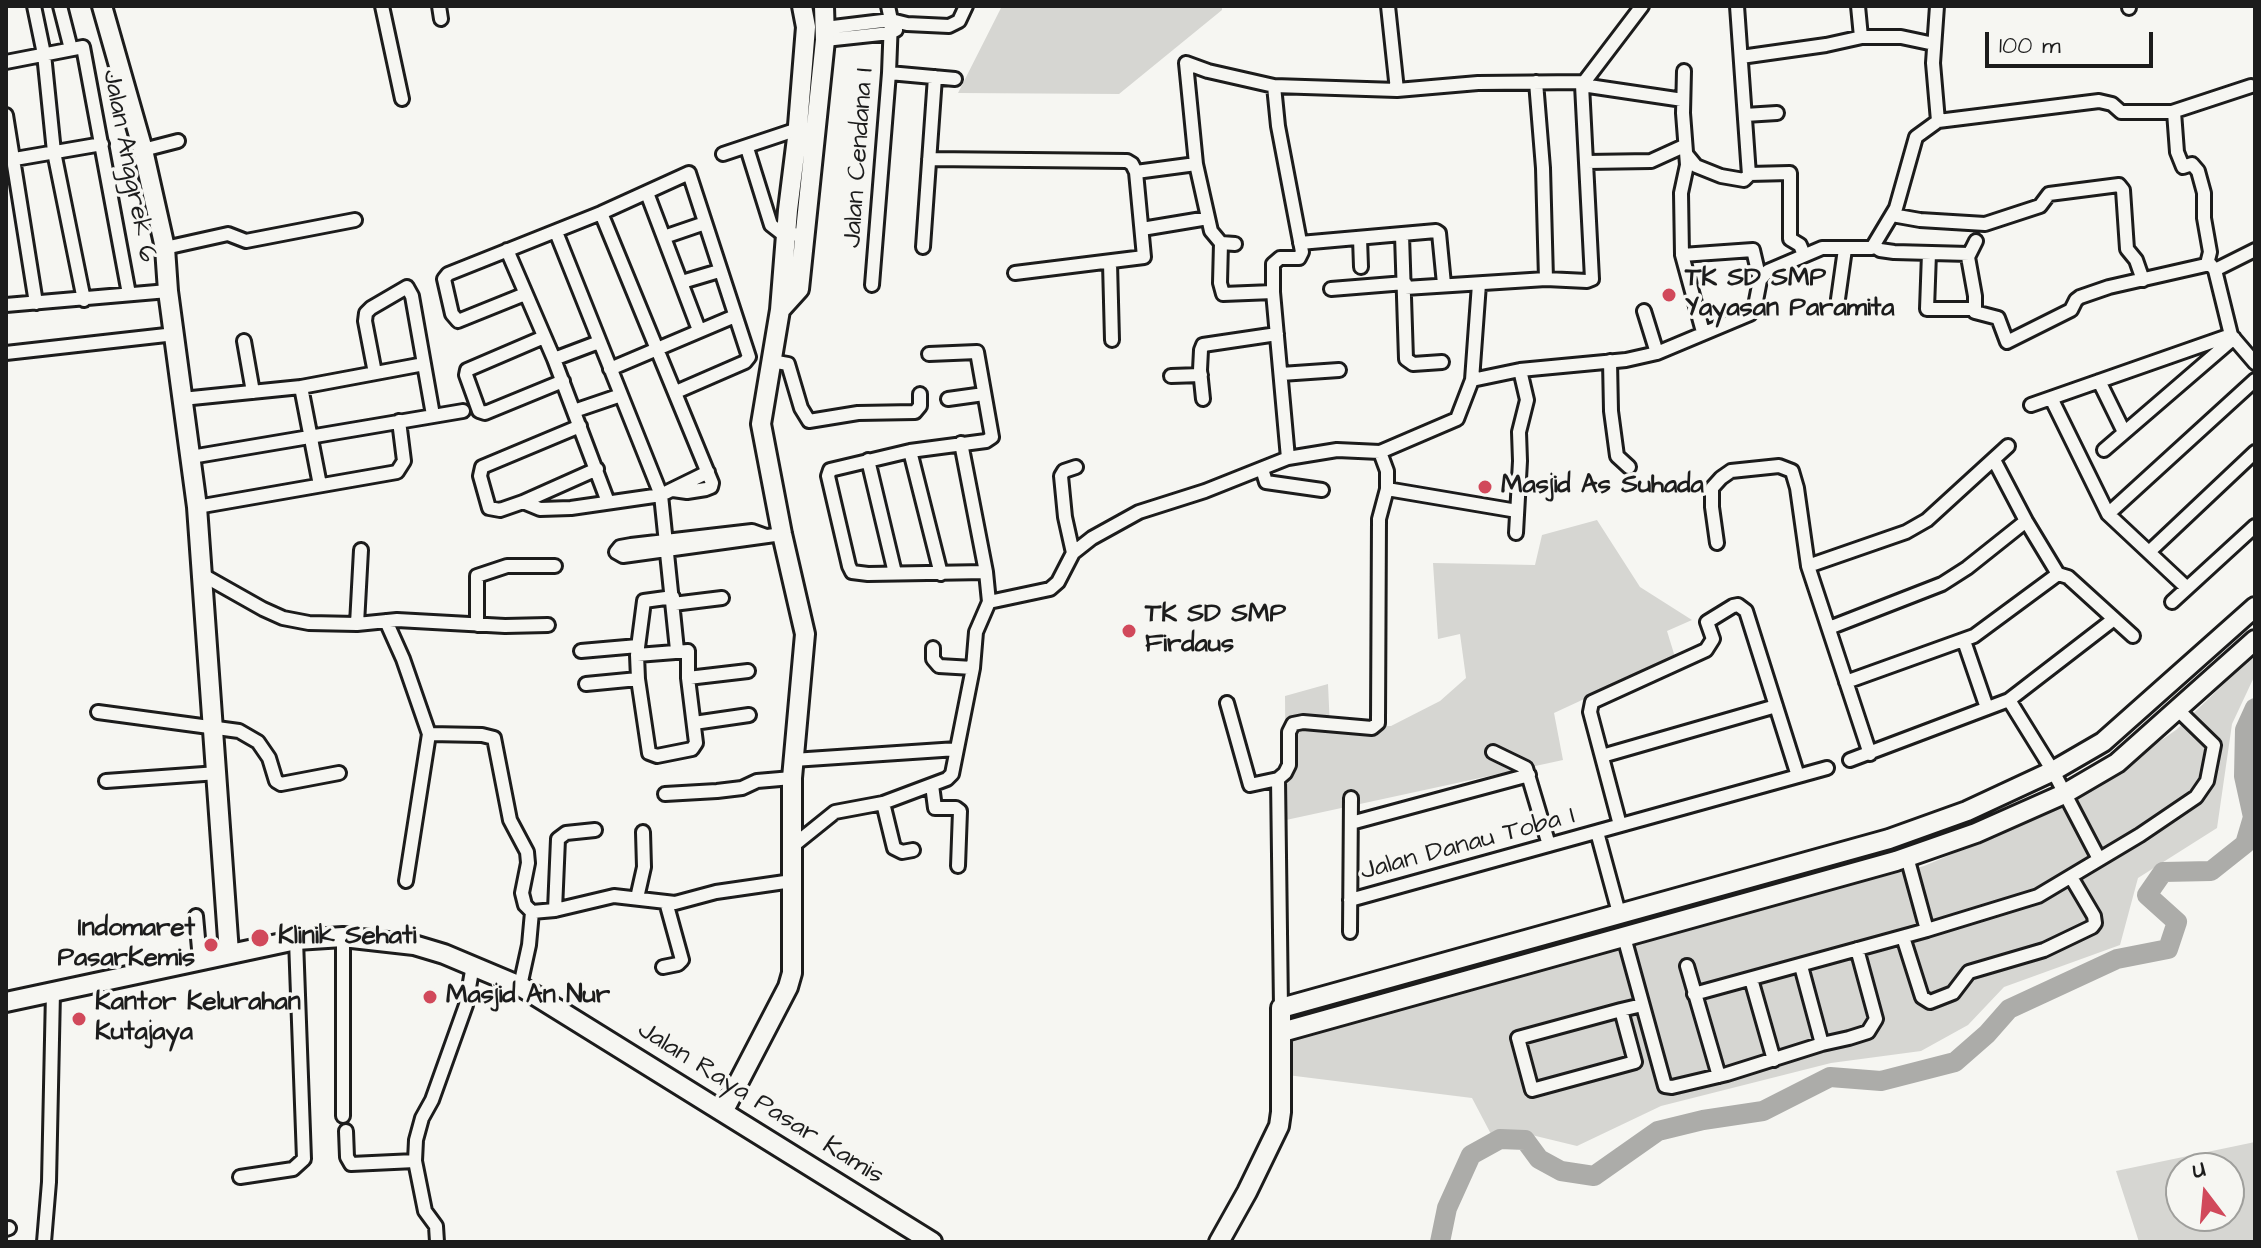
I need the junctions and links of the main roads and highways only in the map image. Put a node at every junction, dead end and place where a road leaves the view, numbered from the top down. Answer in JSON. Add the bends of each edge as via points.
{"nodes":[{"id":1,"x":102,"y":6,"type":"edge"},
{"id":2,"x":802,"y":6,"type":"edge"},
{"id":3,"x":824,"y":6,"type":"edge"},
{"id":4,"x":804,"y":135,"type":"junction"},
{"id":5,"x":788,"y":210,"type":"junction"},
{"id":6,"x":807,"y":210,"type":"junction"},
{"id":7,"x":780,"y":310,"type":"junction"},
{"id":8,"x":2255,"y":607,"type":"edge"},
{"id":9,"x":2255,"y":640,"type":"edge"},
{"id":10,"x":2058,"y":782,"type":"junction"},
{"id":11,"x":1598,"y":920,"type":"junction"},
{"id":12,"x":1603,"y":942,"type":"junction"},
{"id":13,"x":229,"y":953,"type":"junction"},
{"id":14,"x":6,"y":1002,"type":"edge"},
{"id":15,"x":1282,"y":1032,"type":"junction"},
{"id":16,"x":723,"y":1112,"type":"junction"},
{"id":17,"x":932,"y":1242,"type":"edge"},
{"id":18,"x":1219,"y":1242,"type":"edge"}],
"edges":[{"from":1,"to":13,"type":"main road","via":[[165,248],[197,507]]},
{"from":2,"to":4,"type":"main road"},
{"from":3,"to":4,"type":"main road","via":[[825,34]]},
{"from":4,"to":5,"type":"main road"},
{"from":4,"to":6,"type":"main road"},
{"from":5,"to":6,"type":"main road"},
{"from":5,"to":7,"type":"main road"},
{"from":6,"to":7,"type":"main road","via":[[799,289]]},
{"from":7,"to":16,"type":"main road","via":[[761,424],[774,535],[805,634],[792,769],[790,983]]},
{"from":8,"to":10,"type":"main road"},
{"from":9,"to":10,"type":"main road","via":[[2117,763]]},
{"from":10,"to":11,"type":"main road","via":[[1889,839]]},
{"from":10,"to":12,"type":"main road","via":[[1976,833]]},
{"from":11,"to":12,"type":"main road"},
{"from":11,"to":15,"type":"main road","via":[[1281,1008]]},
{"from":12,"to":15,"type":"main road"},
{"from":13,"to":14,"type":"main road","name":"Jalan Raya Pasar Kamis"},
{"from":13,"to":16,"type":"main road","name":"Jalan Raya Pasar Kamis","via":[[343,937],[414,945],[520,986]]},
{"from":15,"to":18,"type":"main road","via":[[1279,1126]]},
{"from":16,"to":17,"type":"main road","name":"Jalan Raya Pasar Kamis"}]}
